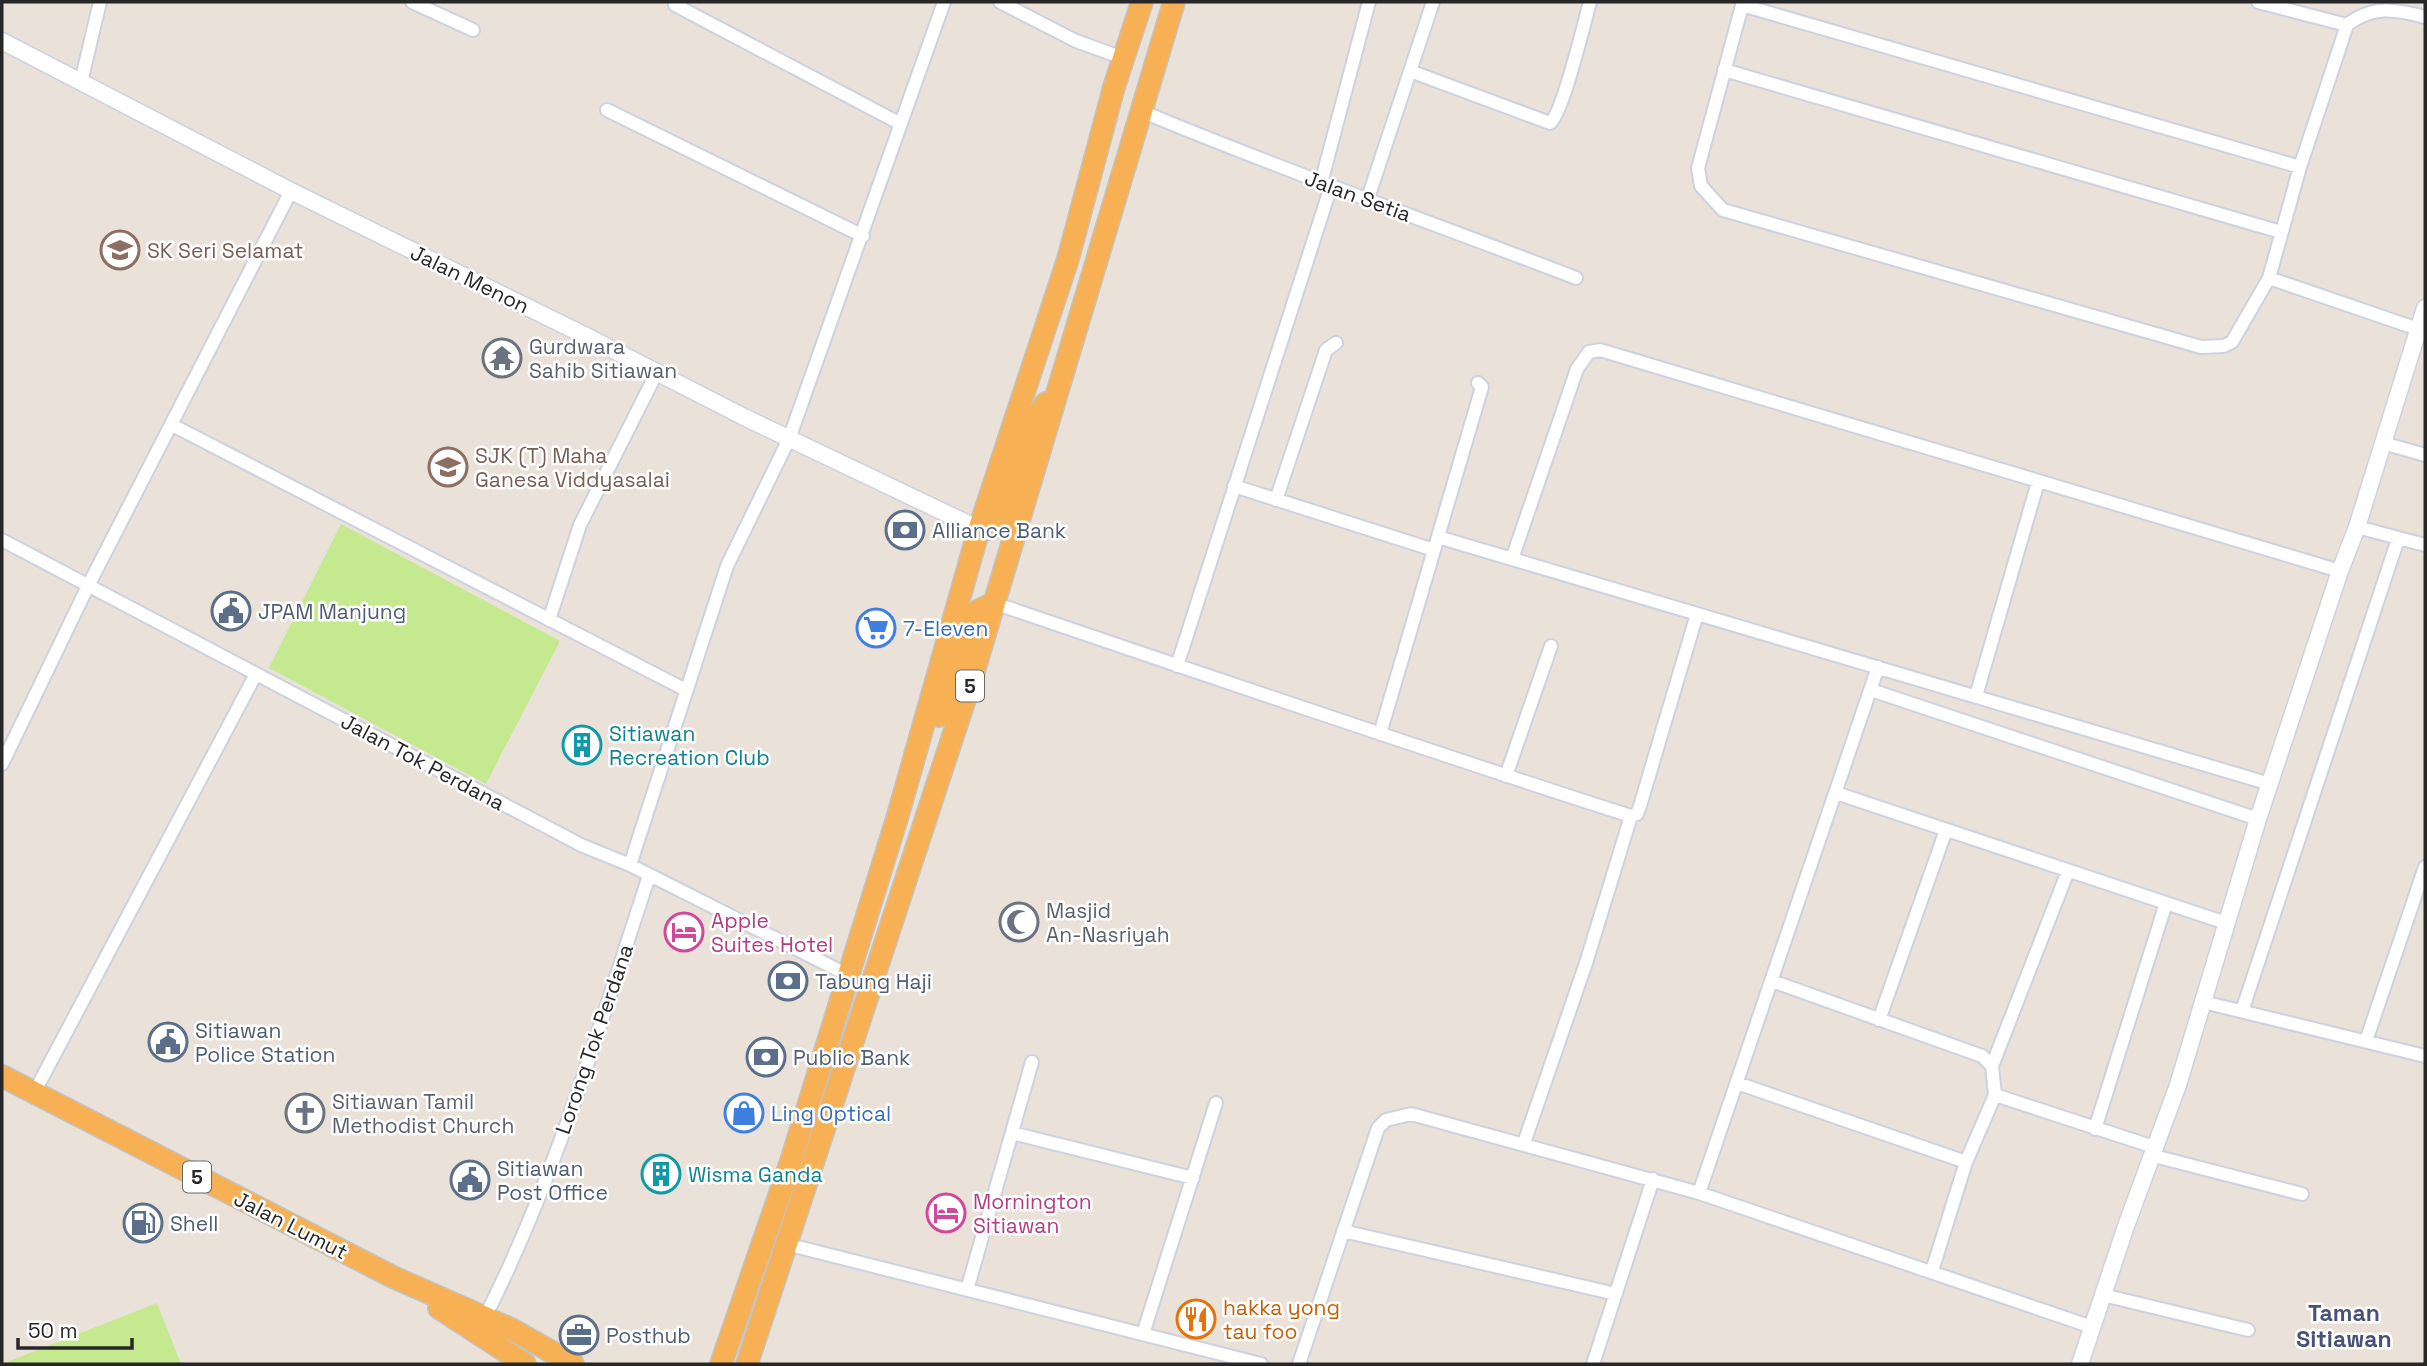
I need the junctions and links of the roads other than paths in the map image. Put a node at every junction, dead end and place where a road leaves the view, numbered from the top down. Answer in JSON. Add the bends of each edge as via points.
{"nodes":[{"id":1,"x":100,"y":2,"type":"edge"},
{"id":2,"x":412,"y":2,"type":"edge"},
{"id":3,"x":944,"y":2,"type":"edge"},
{"id":4,"x":1000,"y":2,"type":"edge"},
{"id":5,"x":1142,"y":2,"type":"edge"},
{"id":6,"x":1161,"y":2,"type":"edge"},
{"id":7,"x":1174,"y":2,"type":"edge"},
{"id":8,"x":1369,"y":2,"type":"edge"},
{"id":9,"x":1433,"y":2,"type":"edge"},
{"id":10,"x":1590,"y":2,"type":"edge"},
{"id":11,"x":2258,"y":2,"type":"edge"},
{"id":12,"x":2379,"y":2,"type":"edge"},
{"id":13,"x":1743,"y":3,"type":"edge"},
{"id":14,"x":675,"y":5,"type":"dead end"},
{"id":15,"x":2393,"y":11,"type":"junction"},
{"id":16,"x":2425,"y":17,"type":"edge"},
{"id":17,"x":2347,"y":25,"type":"junction"},
{"id":18,"x":474,"y":30,"type":"dead end"},
{"id":19,"x":2,"y":41,"type":"edge"},
{"id":20,"x":1123,"y":58,"type":"junction"},
{"id":21,"x":1724,"y":70,"type":"junction"},
{"id":22,"x":1410,"y":71,"type":"junction"},
{"id":23,"x":81,"y":82,"type":"junction"},
{"id":24,"x":607,"y":110,"type":"dead end"},
{"id":25,"x":1141,"y":111,"type":"junction"},
{"id":26,"x":901,"y":124,"type":"junction"},
{"id":27,"x":2300,"y":167,"type":"junction"},
{"id":28,"x":1326,"y":185,"type":"junction"},
{"id":29,"x":290,"y":191,"type":"junction"},
{"id":30,"x":1368,"y":198,"type":"junction"},
{"id":31,"x":2281,"y":232,"type":"junction"},
{"id":32,"x":863,"y":236,"type":"junction"},
{"id":33,"x":1068,"y":258,"type":"junction"},
{"id":34,"x":1576,"y":278,"type":"dead end"},
{"id":35,"x":2269,"y":278,"type":"junction"},
{"id":36,"x":2425,"y":308,"type":"edge"},
{"id":37,"x":2418,"y":329,"type":"junction"},
{"id":38,"x":1336,"y":343,"type":"dead end"},
{"id":39,"x":656,"y":372,"type":"junction"},
{"id":40,"x":1061,"y":381,"type":"junction"},
{"id":41,"x":1478,"y":383,"type":"dead end"},
{"id":42,"x":172,"y":425,"type":"junction"},
{"id":43,"x":789,"y":439,"type":"junction"},
{"id":44,"x":2383,"y":443,"type":"junction"},
{"id":45,"x":2425,"y":455,"type":"edge"},
{"id":46,"x":2038,"y":482,"type":"junction"},
{"id":47,"x":1234,"y":486,"type":"junction"},
{"id":48,"x":1276,"y":500,"type":"junction"},
{"id":49,"x":2357,"y":527,"type":"junction"},
{"id":50,"x":979,"y":529,"type":"junction"},
{"id":51,"x":1438,"y":537,"type":"junction"},
{"id":52,"x":2399,"y":538,"type":"junction"},
{"id":53,"x":2,"y":540,"type":"edge"},
{"id":54,"x":2425,"y":545,"type":"edge"},
{"id":55,"x":1434,"y":550,"type":"junction"},
{"id":56,"x":1512,"y":559,"type":"junction"},
{"id":57,"x":2340,"y":571,"type":"junction"},
{"id":58,"x":89,"y":586,"type":"junction"},
{"id":59,"x":994,"y":603,"type":"junction"},
{"id":60,"x":1697,"y":614,"type":"junction"},
{"id":61,"x":549,"y":620,"type":"junction"},
{"id":62,"x":1552,"y":646,"type":"dead end"},
{"id":63,"x":1177,"y":666,"type":"junction"},
{"id":64,"x":1878,"y":667,"type":"junction"},
{"id":65,"x":256,"y":674,"type":"junction"},
{"id":66,"x":686,"y":690,"type":"junction"},
{"id":67,"x":1871,"y":690,"type":"junction"},
{"id":68,"x":1976,"y":696,"type":"junction"},
{"id":69,"x":1380,"y":734,"type":"junction"},
{"id":70,"x":2,"y":764,"type":"edge"},
{"id":71,"x":1506,"y":776,"type":"junction"},
{"id":72,"x":2270,"y":784,"type":"junction"},
{"id":73,"x":1836,"y":793,"type":"junction"},
{"id":74,"x":898,"y":815,"type":"junction"},
{"id":75,"x":1631,"y":816,"type":"junction"},
{"id":76,"x":2259,"y":819,"type":"junction"},
{"id":77,"x":1946,"y":830,"type":"junction"},
{"id":78,"x":630,"y":866,"type":"junction"},
{"id":79,"x":2425,"y":867,"type":"edge"},
{"id":80,"x":2068,"y":871,"type":"junction"},
{"id":81,"x":649,"y":876,"type":"junction"},
{"id":82,"x":2166,"y":903,"type":"junction"},
{"id":83,"x":2226,"y":923,"type":"junction"},
{"id":84,"x":848,"y":975,"type":"junction"},
{"id":85,"x":1772,"y":981,"type":"junction"},
{"id":86,"x":2203,"y":1002,"type":"junction"},
{"id":87,"x":2242,"y":1011,"type":"junction"},
{"id":88,"x":1879,"y":1020,"type":"junction"},
{"id":89,"x":2366,"y":1041,"type":"junction"},
{"id":90,"x":2425,"y":1056,"type":"edge"},
{"id":91,"x":1032,"y":1062,"type":"dead end"},
{"id":92,"x":1993,"y":1066,"type":"junction"},
{"id":93,"x":2,"y":1076,"type":"edge"},
{"id":94,"x":1737,"y":1083,"type":"junction"},
{"id":95,"x":34,"y":1093,"type":"junction"},
{"id":96,"x":1995,"y":1095,"type":"junction"},
{"id":97,"x":1216,"y":1103,"type":"dead end"},
{"id":98,"x":2095,"y":1129,"type":"junction"},
{"id":99,"x":1012,"y":1133,"type":"junction"},
{"id":100,"x":1524,"y":1143,"type":"junction"},
{"id":101,"x":2155,"y":1152,"type":"junction"},
{"id":102,"x":1966,"y":1162,"type":"junction"},
{"id":103,"x":1193,"y":1178,"type":"junction"},
{"id":104,"x":1653,"y":1179,"type":"junction"},
{"id":105,"x":1699,"y":1193,"type":"junction"},
{"id":106,"x":2302,"y":1194,"type":"dead end"},
{"id":107,"x":1343,"y":1231,"type":"junction"},
{"id":108,"x":786,"y":1244,"type":"junction"},
{"id":109,"x":1932,"y":1271,"type":"junction"},
{"id":110,"x":393,"y":1277,"type":"junction"},
{"id":111,"x":967,"y":1290,"type":"junction"},
{"id":112,"x":1616,"y":1294,"type":"junction"},
{"id":113,"x":2103,"y":1295,"type":"junction"},
{"id":114,"x":485,"y":1317,"type":"junction"},
{"id":115,"x":2092,"y":1327,"type":"junction"},
{"id":116,"x":2248,"y":1330,"type":"dead end"},
{"id":117,"x":1143,"y":1335,"type":"junction"},
{"id":118,"x":499,"y":1357,"type":"edge"},
{"id":119,"x":525,"y":1364,"type":"edge"},
{"id":120,"x":573,"y":1364,"type":"edge"},
{"id":121,"x":721,"y":1364,"type":"edge"},
{"id":122,"x":747,"y":1364,"type":"edge"},
{"id":123,"x":1261,"y":1364,"type":"edge"},
{"id":124,"x":1299,"y":1364,"type":"edge"},
{"id":125,"x":1593,"y":1364,"type":"edge"},
{"id":126,"x":2080,"y":1364,"type":"edge"}],
"edges":[{"from":1,"to":23,"type":"street"},
{"from":2,"to":18,"type":"street"},
{"from":3,"to":26,"type":"street"},
{"from":4,"to":20,"type":"street","via":[[1076,41]]},
{"from":5,"to":20,"type":"highway","number":"5"},
{"from":6,"to":20,"type":"highway","via":[[1141,55]]},
{"from":7,"to":25,"type":"highway","number":"5"},
{"from":8,"to":28,"type":"street"},
{"from":9,"to":22,"type":"street"},
{"from":10,"to":22,"type":"street","via":[[1562,99],[1550,123]]},
{"from":11,"to":17,"type":"street"},
{"from":12,"to":15,"type":"street"},
{"from":13,"to":21,"type":"street"},
{"from":13,"to":27,"type":"street"},
{"from":14,"to":26,"type":"street"},
{"from":15,"to":16,"type":"street"},
{"from":15,"to":17,"type":"street","via":[[2362,13]]},
{"from":17,"to":27,"type":"street"},
{"from":19,"to":23,"type":"street","name":"Jalan Menon"},
{"from":20,"to":33,"type":"highway","number":"5"},
{"from":21,"to":31,"type":"street"},
{"from":21,"to":35,"type":"street","via":[[1698,168],[1701,186],[1723,211],[2201,347],[2232,342]]},
{"from":22,"to":30,"type":"street"},
{"from":23,"to":29,"type":"street","name":"Jalan Menon"},
{"from":24,"to":32,"type":"street"},
{"from":25,"to":28,"type":"street","name":"Jalan Setia"},
{"from":25,"to":33,"type":"highway","via":[[1123,116],[1119,122],[1091,220]]},
{"from":25,"to":40,"type":"highway","number":"5"},
{"from":26,"to":32,"type":"street"},
{"from":27,"to":31,"type":"street"},
{"from":28,"to":30,"type":"street","name":"Jalan Setia"},
{"from":28,"to":47,"type":"street"},
{"from":29,"to":39,"type":"street","name":"Jalan Menon"},
{"from":29,"to":42,"type":"street"},
{"from":30,"to":34,"type":"street","name":"Jalan Setia"},
{"from":31,"to":35,"type":"street"},
{"from":32,"to":43,"type":"street"},
{"from":33,"to":50,"type":"highway","number":"5"},
{"from":35,"to":37,"type":"street"},
{"from":36,"to":37,"type":"street"},
{"from":37,"to":44,"type":"street"},
{"from":38,"to":48,"type":"street","via":[[1326,350]]},
{"from":39,"to":43,"type":"street","name":"Jalan Menon"},
{"from":39,"to":61,"type":"street","via":[[580,525]]},
{"from":40,"to":50,"type":"highway","via":[[1035,419],[1001,518],[990,529]]},
{"from":40,"to":59,"type":"highway","number":"5"},
{"from":41,"to":51,"type":"street","via":[[1482,387]]},
{"from":42,"to":58,"type":"street"},
{"from":42,"to":61,"type":"street"},
{"from":43,"to":50,"type":"street","name":"Jalan Menon"},
{"from":43,"to":66,"type":"street","via":[[727,566]]},
{"from":44,"to":45,"type":"street"},
{"from":44,"to":49,"type":"street"},
{"from":46,"to":56,"type":"street","via":[[1600,350],[1589,352],[1577,369]]},
{"from":46,"to":57,"type":"street"},
{"from":46,"to":68,"type":"street"},
{"from":47,"to":48,"type":"street"},
{"from":47,"to":63,"type":"street"},
{"from":48,"to":55,"type":"street"},
{"from":49,"to":52,"type":"street"},
{"from":49,"to":57,"type":"street"},
{"from":50,"to":74,"type":"highway","number":"5"},
{"from":51,"to":55,"type":"street"},
{"from":51,"to":56,"type":"street"},
{"from":52,"to":54,"type":"street"},
{"from":52,"to":87,"type":"street"},
{"from":53,"to":58,"type":"street","name":"Jalan Tok Perdana"},
{"from":55,"to":69,"type":"street"},
{"from":56,"to":60,"type":"street"},
{"from":57,"to":72,"type":"street"},
{"from":58,"to":65,"type":"street","name":"Jalan Tok Perdana"},
{"from":58,"to":70,"type":"street"},
{"from":59,"to":63,"type":"street"},
{"from":59,"to":74,"type":"highway","via":[[977,611],[971,621],[948,694]]},
{"from":59,"to":108,"type":"highway","number":"5"},
{"from":60,"to":64,"type":"street"},
{"from":60,"to":75,"type":"street","via":[[1640,806]]},
{"from":61,"to":66,"type":"street"},
{"from":62,"to":71,"type":"street"},
{"from":63,"to":69,"type":"street"},
{"from":64,"to":67,"type":"street"},
{"from":64,"to":68,"type":"street"},
{"from":65,"to":78,"type":"street","name":"Jalan Tok Perdana"},
{"from":65,"to":95,"type":"street"},
{"from":66,"to":78,"type":"street"},
{"from":67,"to":73,"type":"street"},
{"from":67,"to":76,"type":"street"},
{"from":68,"to":72,"type":"street"},
{"from":69,"to":71,"type":"street"},
{"from":71,"to":75,"type":"street"},
{"from":72,"to":76,"type":"street"},
{"from":73,"to":77,"type":"street"},
{"from":73,"to":85,"type":"street"},
{"from":74,"to":84,"type":"highway","number":"5"},
{"from":75,"to":100,"type":"street","via":[[1587,963]]},
{"from":76,"to":83,"type":"street"},
{"from":77,"to":80,"type":"street"},
{"from":77,"to":88,"type":"street"},
{"from":78,"to":81,"type":"street","name":"Jalan Tok Perdana"},
{"from":79,"to":89,"type":"street"},
{"from":80,"to":82,"type":"street"},
{"from":80,"to":92,"type":"street"},
{"from":81,"to":84,"type":"street","name":"Jalan Tok Perdana"},
{"from":81,"to":114,"type":"street","name":"Lorong Tok Perdana","via":[[544,1181]]},
{"from":82,"to":83,"type":"street"},
{"from":82,"to":98,"type":"street"},
{"from":83,"to":86,"type":"street"},
{"from":84,"to":121,"type":"highway","number":"5","via":[[791,1161]]},
{"from":85,"to":88,"type":"street"},
{"from":85,"to":94,"type":"street"},
{"from":86,"to":87,"type":"street"},
{"from":86,"to":101,"type":"street"},
{"from":87,"to":89,"type":"street"},
{"from":88,"to":92,"type":"street","via":[[1982,1056]]},
{"from":89,"to":90,"type":"street"},
{"from":91,"to":99,"type":"street"},
{"from":92,"to":96,"type":"street"},
{"from":93,"to":95,"type":"highway","name":"Jalan Lumut","number":"5"},
{"from":94,"to":102,"type":"street"},
{"from":94,"to":105,"type":"street"},
{"from":95,"to":110,"type":"highway","name":"Jalan Lumut","number":"5"},
{"from":96,"to":98,"type":"street"},
{"from":96,"to":102,"type":"street"},
{"from":97,"to":103,"type":"street"},
{"from":98,"to":101,"type":"street"},
{"from":99,"to":103,"type":"street"},
{"from":99,"to":111,"type":"street"},
{"from":100,"to":104,"type":"street"},
{"from":100,"to":107,"type":"street","via":[[1411,1114],[1385,1120],[1378,1128]]},
{"from":101,"to":106,"type":"street"},
{"from":101,"to":113,"type":"street"},
{"from":102,"to":109,"type":"street"},
{"from":103,"to":117,"type":"street"},
{"from":104,"to":105,"type":"street"},
{"from":104,"to":112,"type":"street"},
{"from":105,"to":109,"type":"street"},
{"from":107,"to":112,"type":"street"},
{"from":107,"to":124,"type":"street"},
{"from":108,"to":111,"type":"street"},
{"from":108,"to":122,"type":"highway","number":"5"},
{"from":109,"to":115,"type":"street"},
{"from":110,"to":114,"type":"highway","name":"Jalan Lumut","number":"5"},
{"from":110,"to":118,"type":"highway","name":"Jalan Lumut","number":"5"},
{"from":111,"to":117,"type":"street"},
{"from":112,"to":125,"type":"street"},
{"from":113,"to":115,"type":"street"},
{"from":113,"to":116,"type":"street"},
{"from":114,"to":120,"type":"highway","name":"Jalan Lumut","number":"5"},
{"from":115,"to":126,"type":"street"},
{"from":117,"to":123,"type":"street"},
{"from":118,"to":119,"type":"highway","name":"Jalan Lumut","number":"5"}]}
